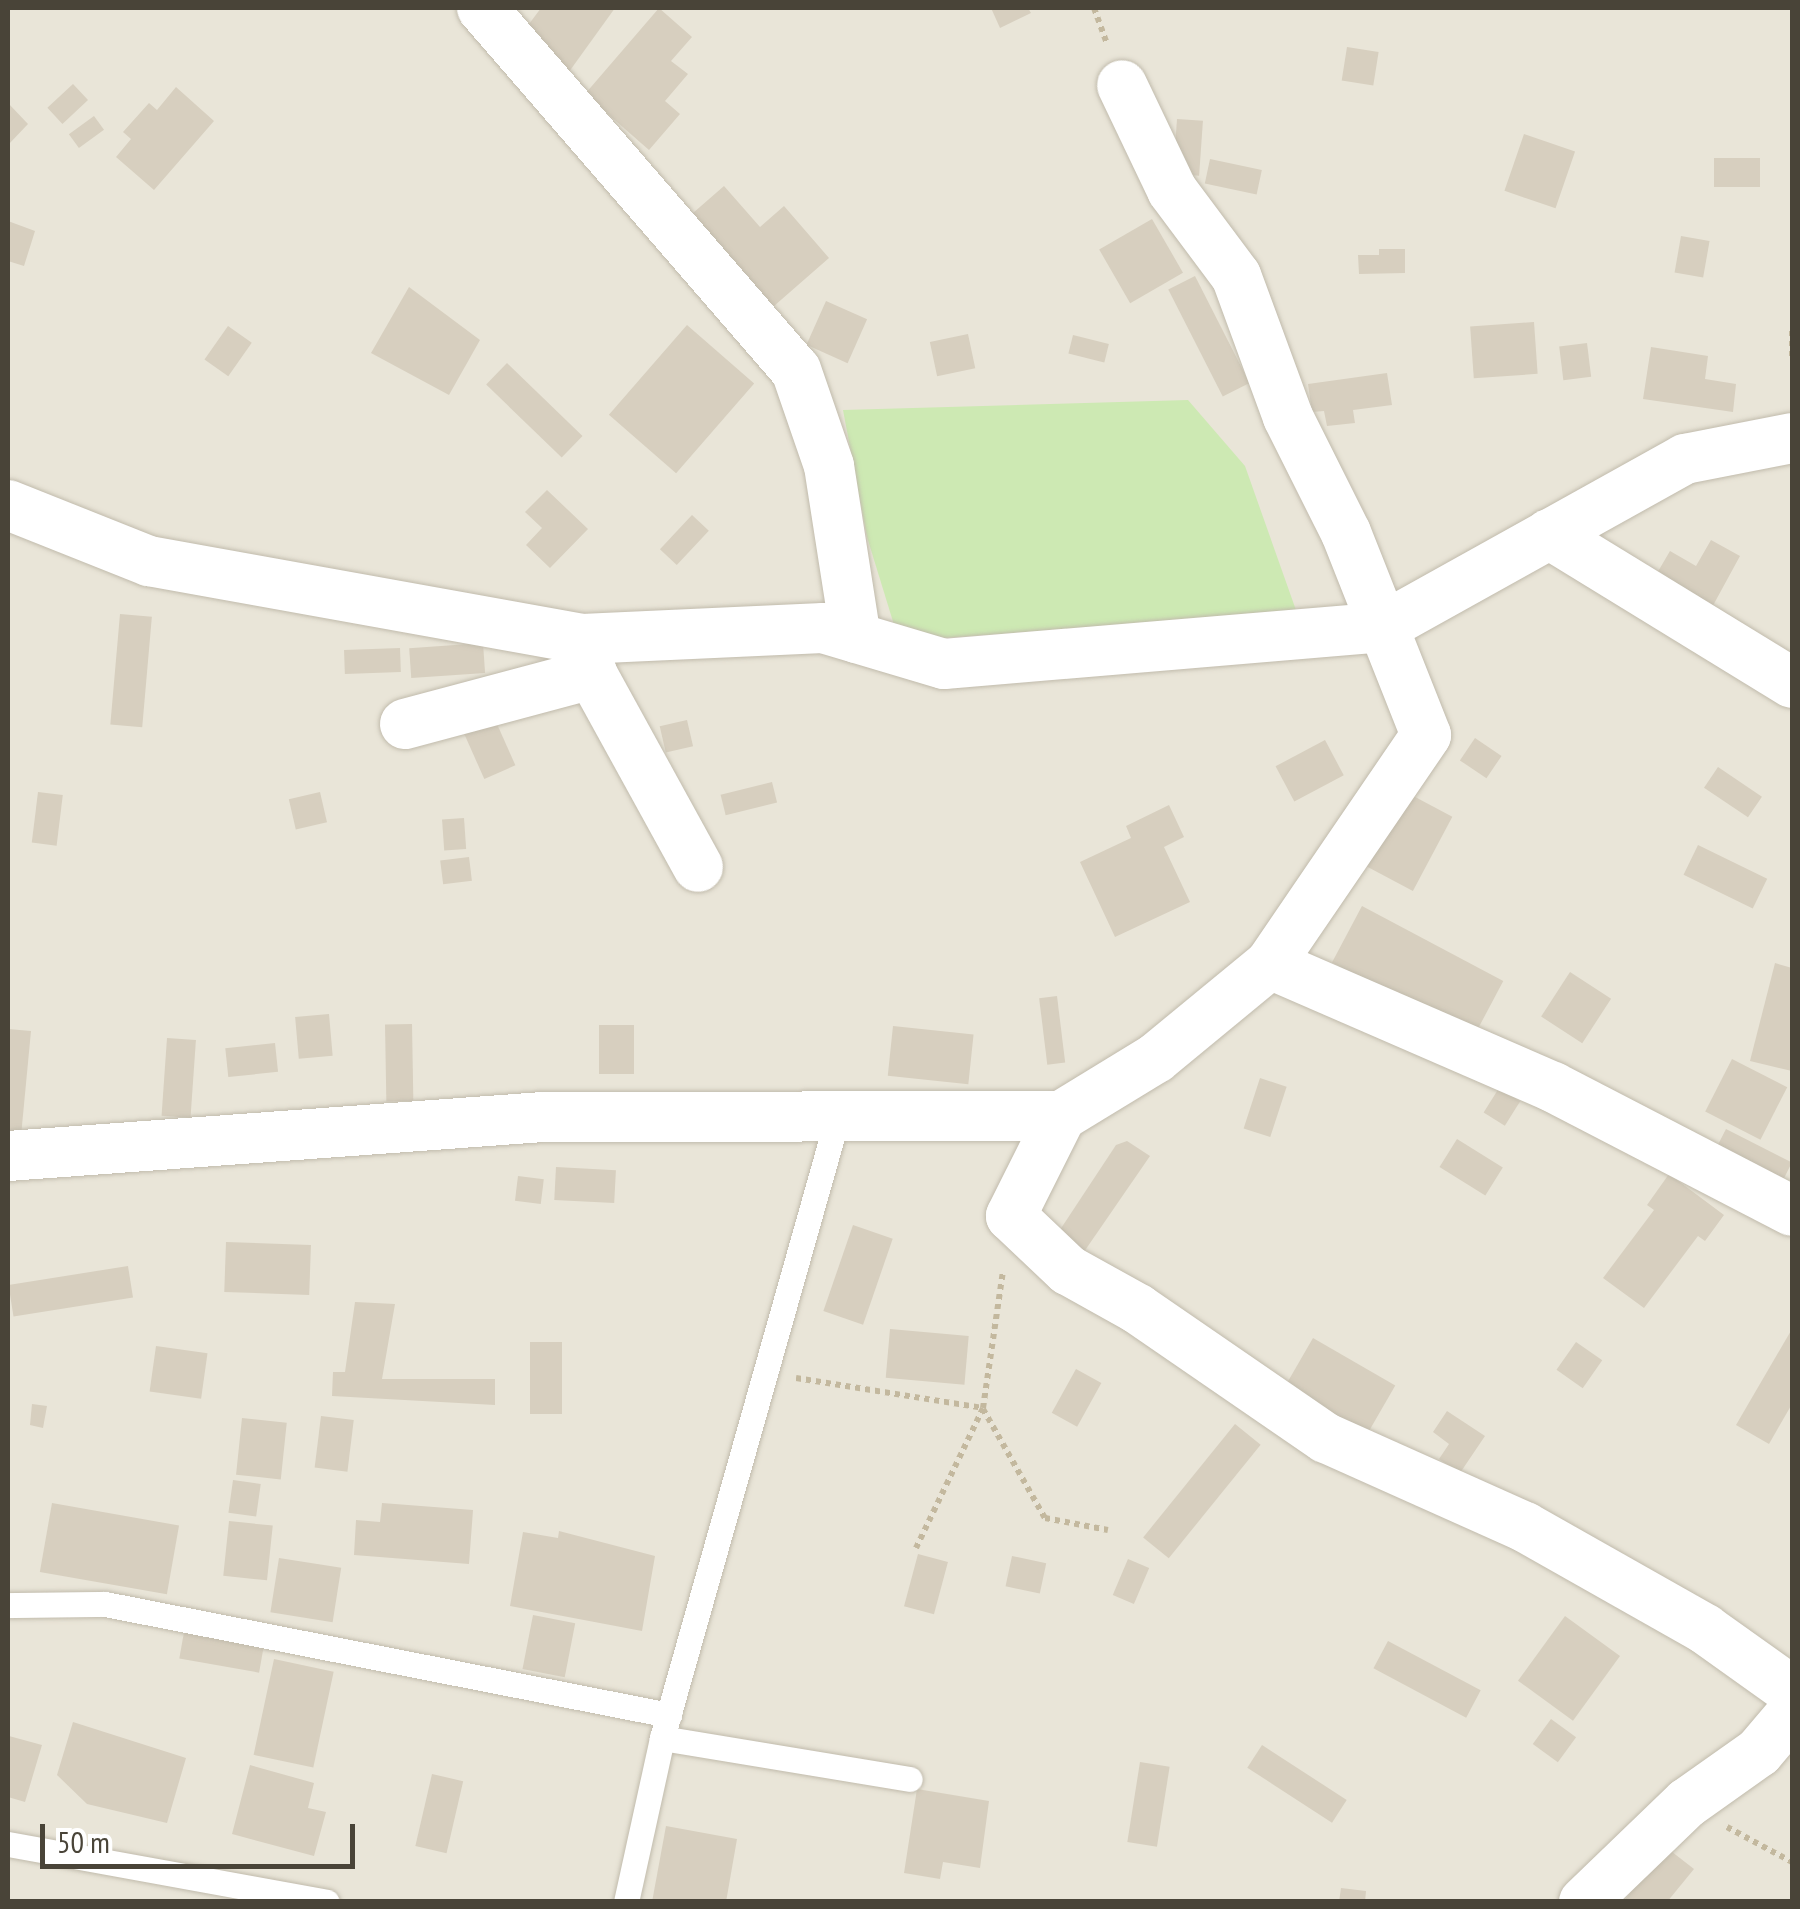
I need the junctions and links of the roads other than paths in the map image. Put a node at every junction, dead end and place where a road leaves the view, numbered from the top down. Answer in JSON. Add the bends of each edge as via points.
{"nodes":[{"id":1,"x":482,"y":8,"type":"edge"},
{"id":2,"x":1122,"y":85,"type":"dead end"},
{"id":3,"x":1792,"y":438,"type":"edge"},
{"id":4,"x":8,"y":504,"type":"edge"},
{"id":5,"x":1550,"y":534,"type":"junction"},
{"id":6,"x":1383,"y":626,"type":"junction"},
{"id":7,"x":856,"y":638,"type":"junction"},
{"id":8,"x":587,"y":657,"type":"junction"},
{"id":9,"x":1792,"y":683,"type":"edge"},
{"id":10,"x":405,"y":724,"type":"dead end"},
{"id":11,"x":698,"y":867,"type":"dead end"},
{"id":12,"x":1270,"y":964,"type":"junction"},
{"id":13,"x":838,"y":1112,"type":"junction"},
{"id":14,"x":1061,"y":1116,"type":"junction"},
{"id":15,"x":8,"y":1156,"type":"edge"},
{"id":16,"x":1792,"y":1211,"type":"edge"},
{"id":17,"x":8,"y":1605,"type":"edge"},
{"id":18,"x":1792,"y":1691,"type":"edge"},
{"id":19,"x":1792,"y":1713,"type":"edge"},
{"id":20,"x":665,"y":1727,"type":"junction"},
{"id":21,"x":910,"y":1779,"type":"dead end"},
{"id":22,"x":8,"y":1844,"type":"edge"},
{"id":23,"x":328,"y":1902,"type":"edge"},
{"id":24,"x":626,"y":1902,"type":"edge"},
{"id":25,"x":1584,"y":1902,"type":"edge"}],
"edges":[{"from":1,"to":7,"type":"street","via":[[796,370],[829,466]]},
{"from":2,"to":6,"type":"street","via":[[1172,190],[1236,276],[1288,417]]},
{"from":3,"to":5,"type":"street","via":[[1685,459]]},
{"from":4,"to":8,"type":"street","via":[[149,560]]},
{"from":5,"to":6,"type":"street"},
{"from":5,"to":9,"type":"street"},
{"from":6,"to":7,"type":"street","via":[[944,664]]},
{"from":6,"to":12,"type":"street","via":[[1426,735]]},
{"from":7,"to":8,"type":"street","via":[[824,628]]},
{"from":8,"to":10,"type":"street"},
{"from":8,"to":11,"type":"street"},
{"from":12,"to":14,"type":"street","via":[[1156,1058]]},
{"from":12,"to":16,"type":"street","via":[[1553,1087]]},
{"from":13,"to":14,"type":"street"},
{"from":13,"to":15,"type":"street","via":[[543,1117]]},
{"from":13,"to":20,"type":"lane"},
{"from":14,"to":18,"type":"street","via":[[1011,1216],[1068,1270],[1138,1309],[1326,1438],[1525,1527],[1705,1629]]},
{"from":17,"to":20,"type":"lane","via":[[104,1604]]},
{"from":19,"to":25,"type":"street","via":[[1759,1752],[1687,1803]]},
{"from":20,"to":21,"type":"lane"},
{"from":20,"to":24,"type":"lane"},
{"from":22,"to":23,"type":"lane"}]}
